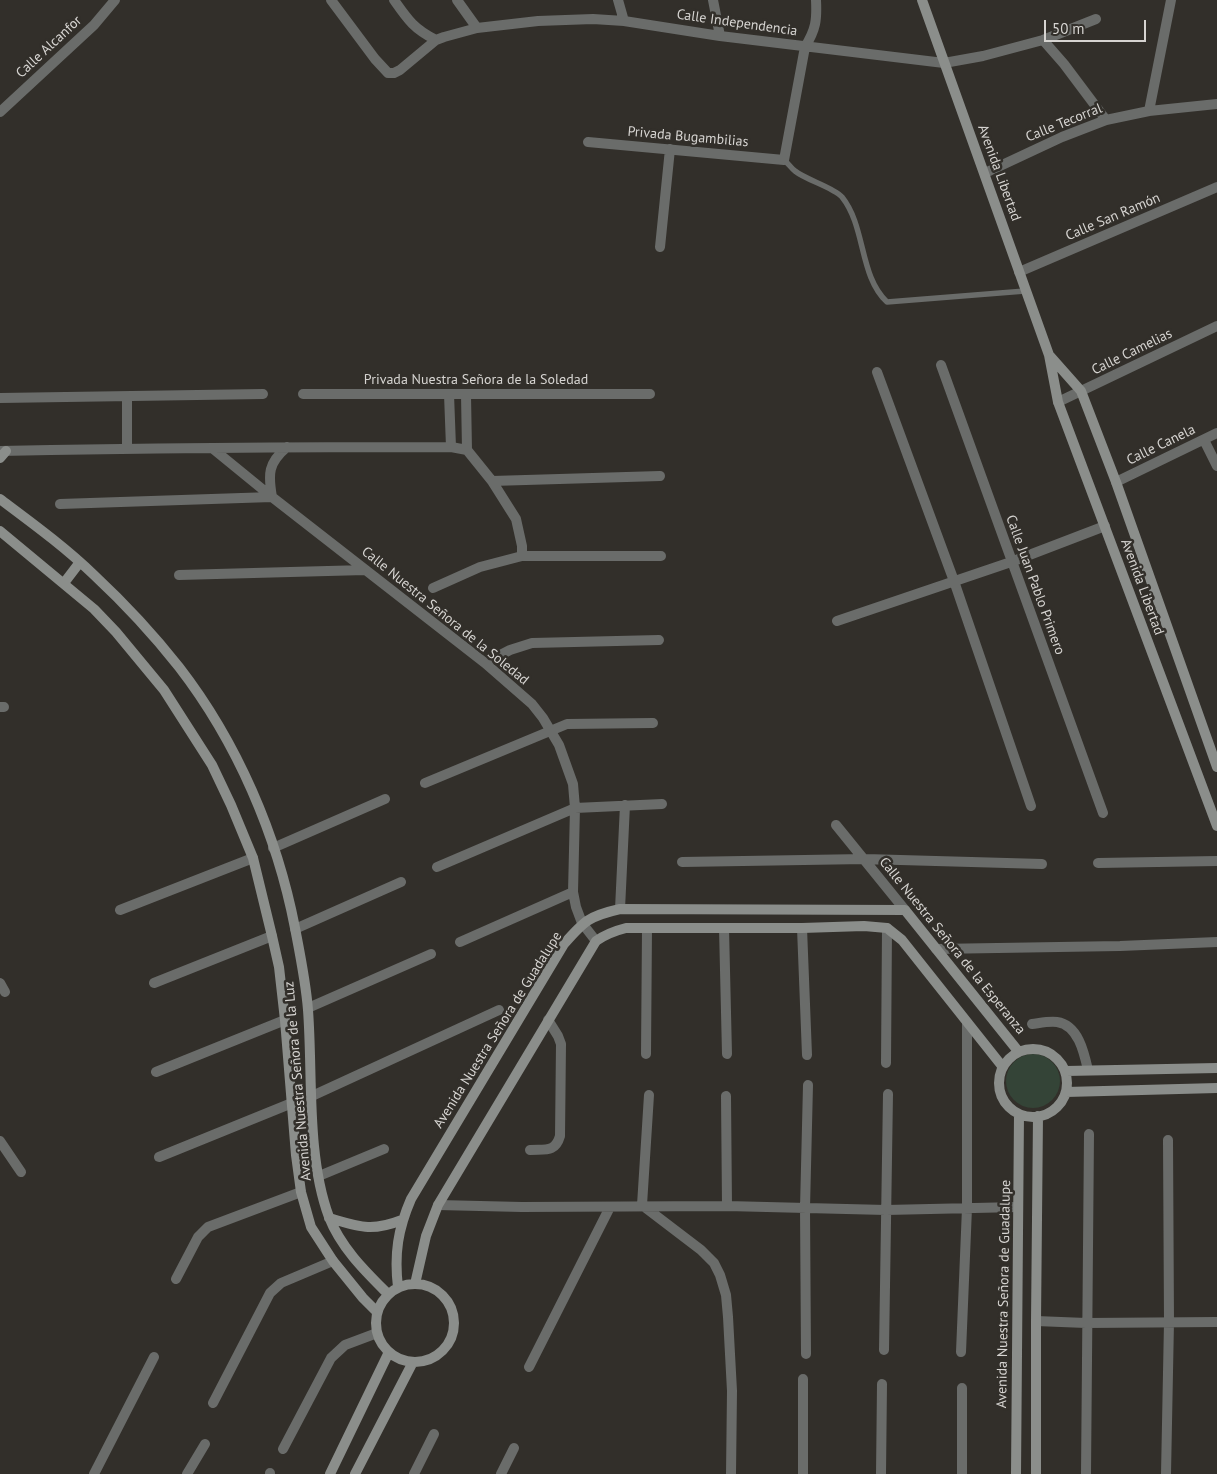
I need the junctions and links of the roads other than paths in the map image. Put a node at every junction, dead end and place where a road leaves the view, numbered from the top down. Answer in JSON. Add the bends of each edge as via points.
{"nodes":[{"id":1,"x":115,"y":0,"type":"edge"},
{"id":2,"x":331,"y":0,"type":"edge"},
{"id":3,"x":394,"y":0,"type":"edge"},
{"id":4,"x":457,"y":0,"type":"edge"},
{"id":5,"x":618,"y":0,"type":"edge"},
{"id":6,"x":713,"y":0,"type":"edge"},
{"id":7,"x":816,"y":0,"type":"edge"},
{"id":8,"x":922,"y":0,"type":"edge"},
{"id":9,"x":1171,"y":0,"type":"edge"},
{"id":10,"x":1096,"y":19,"type":"dead end"},
{"id":11,"x":624,"y":21,"type":"junction"},
{"id":12,"x":478,"y":28,"type":"junction"},
{"id":13,"x":720,"y":36,"type":"junction"},
{"id":14,"x":436,"y":40,"type":"junction"},
{"id":15,"x":1043,"y":40,"type":"junction"},
{"id":16,"x":805,"y":47,"type":"junction"},
{"id":17,"x":944,"y":64,"type":"junction"},
{"id":18,"x":1217,"y":104,"type":"edge"},
{"id":19,"x":1149,"y":111,"type":"junction"},
{"id":20,"x":0,"y":112,"type":"edge"},
{"id":21,"x":1106,"y":120,"type":"junction"},
{"id":22,"x":588,"y":142,"type":"dead end"},
{"id":23,"x":670,"y":149,"type":"junction"},
{"id":24,"x":784,"y":160,"type":"junction"},
{"id":25,"x":985,"y":173,"type":"junction"},
{"id":26,"x":1217,"y":187,"type":"edge"},
{"id":27,"x":660,"y":247,"type":"dead end"},
{"id":28,"x":1019,"y":272,"type":"junction"},
{"id":29,"x":1025,"y":291,"type":"junction"},
{"id":30,"x":1217,"y":326,"type":"edge"},
{"id":31,"x":1049,"y":355,"type":"junction"},
{"id":32,"x":941,"y":366,"type":"dead end"},
{"id":33,"x":877,"y":372,"type":"dead end"},
{"id":34,"x":1081,"y":391,"type":"junction"},
{"id":35,"x":263,"y":394,"type":"dead end"},
{"id":36,"x":303,"y":394,"type":"dead end"},
{"id":37,"x":449,"y":394,"type":"junction"},
{"id":38,"x":650,"y":394,"type":"dead end"},
{"id":39,"x":466,"y":395,"type":"junction"},
{"id":40,"x":127,"y":397,"type":"junction"},
{"id":41,"x":0,"y":398,"type":"edge"},
{"id":42,"x":1058,"y":402,"type":"junction"},
{"id":43,"x":1217,"y":433,"type":"edge"},
{"id":44,"x":1204,"y":440,"type":"junction"},
{"id":45,"x":288,"y":447,"type":"junction"},
{"id":46,"x":451,"y":447,"type":"junction"},
{"id":47,"x":127,"y":448,"type":"junction"},
{"id":48,"x":212,"y":448,"type":"junction"},
{"id":49,"x":467,"y":450,"type":"junction"},
{"id":50,"x":2,"y":454,"type":"edge"},
{"id":51,"x":1217,"y":466,"type":"edge"},
{"id":52,"x":660,"y":476,"type":"dead end"},
{"id":53,"x":492,"y":481,"type":"junction"},
{"id":54,"x":1116,"y":482,"type":"junction"},
{"id":55,"x":272,"y":497,"type":"junction"},
{"id":56,"x":0,"y":499,"type":"edge"},
{"id":57,"x":60,"y":504,"type":"dead end"},
{"id":58,"x":1105,"y":526,"type":"junction"},
{"id":59,"x":0,"y":532,"type":"edge"},
{"id":60,"x":522,"y":556,"type":"junction"},
{"id":61,"x":661,"y":556,"type":"dead end"},
{"id":62,"x":80,"y":562,"type":"junction"},
{"id":63,"x":1011,"y":562,"type":"junction"},
{"id":64,"x":365,"y":570,"type":"junction"},
{"id":65,"x":179,"y":575,"type":"dead end"},
{"id":66,"x":954,"y":581,"type":"junction"},
{"id":67,"x":64,"y":583,"type":"junction"},
{"id":68,"x":433,"y":588,"type":"dead end"},
{"id":69,"x":837,"y":621,"type":"dead end"},
{"id":70,"x":659,"y":640,"type":"dead end"},
{"id":71,"x":485,"y":663,"type":"junction"},
{"id":72,"x":653,"y":723,"type":"dead end"},
{"id":73,"x":551,"y":730,"type":"junction"},
{"id":74,"x":1217,"y":767,"type":"edge"},
{"id":75,"x":424,"y":784,"type":"dead end"},
{"id":76,"x":385,"y":799,"type":"dead end"},
{"id":77,"x":662,"y":804,"type":"dead end"},
{"id":78,"x":625,"y":805,"type":"junction"},
{"id":79,"x":1031,"y":806,"type":"dead end"},
{"id":80,"x":575,"y":808,"type":"junction"},
{"id":81,"x":1103,"y":813,"type":"dead end"},
{"id":82,"x":836,"y":825,"type":"dead end"},
{"id":83,"x":1217,"y":826,"type":"edge"},
{"id":84,"x":273,"y":848,"type":"junction"},
{"id":85,"x":253,"y":858,"type":"junction"},
{"id":86,"x":864,"y":859,"type":"junction"},
{"id":87,"x":1217,"y":861,"type":"edge"},
{"id":88,"x":682,"y":862,"type":"dead end"},
{"id":89,"x":1098,"y":863,"type":"dead end"},
{"id":90,"x":1042,"y":864,"type":"dead end"},
{"id":91,"x":438,"y":867,"type":"dead end"},
{"id":92,"x":401,"y":882,"type":"dead end"},
{"id":93,"x":573,"y":892,"type":"junction"},
{"id":94,"x":620,"y":909,"type":"junction"},
{"id":95,"x":120,"y":910,"type":"dead end"},
{"id":96,"x":905,"y":910,"type":"junction"},
{"id":97,"x":582,"y":923,"type":"junction"},
{"id":98,"x":647,"y":928,"type":"junction"},
{"id":99,"x":724,"y":928,"type":"junction"},
{"id":100,"x":802,"y":928,"type":"junction"},
{"id":101,"x":887,"y":928,"type":"junction"},
{"id":102,"x":295,"y":929,"type":"junction"},
{"id":103,"x":272,"y":936,"type":"junction"},
{"id":104,"x":596,"y":941,"type":"junction"},
{"id":105,"x":460,"y":942,"type":"dead end"},
{"id":106,"x":1217,"y":942,"type":"edge"},
{"id":107,"x":936,"y":949,"type":"junction"},
{"id":108,"x":431,"y":954,"type":"dead end"},
{"id":109,"x":154,"y":983,"type":"dead end"},
{"id":110,"x":308,"y":1008,"type":"junction"},
{"id":111,"x":499,"y":1010,"type":"dead end"},
{"id":112,"x":285,"y":1020,"type":"junction"},
{"id":113,"x":548,"y":1020,"type":"junction"},
{"id":114,"x":966,"y":1024,"type":"junction"},
{"id":115,"x":1032,"y":1024,"type":"dead end"},
{"id":116,"x":1018,"y":1051,"type":"junction"},
{"id":117,"x":646,"y":1054,"type":"dead end"},
{"id":118,"x":727,"y":1054,"type":"dead end"},
{"id":119,"x":807,"y":1055,"type":"dead end"},
{"id":120,"x":886,"y":1063,"type":"dead end"},
{"id":121,"x":1002,"y":1066,"type":"junction"},
{"id":122,"x":1217,"y":1068,"type":"edge"},
{"id":123,"x":1088,"y":1070,"type":"junction"},
{"id":124,"x":1066,"y":1071,"type":"junction"},
{"id":125,"x":156,"y":1072,"type":"dead end"},
{"id":126,"x":808,"y":1085,"type":"dead end"},
{"id":127,"x":1217,"y":1088,"type":"edge"},
{"id":128,"x":1066,"y":1092,"type":"junction"},
{"id":129,"x":888,"y":1094,"type":"dead end"},
{"id":130,"x":650,"y":1095,"type":"dead end"},
{"id":131,"x":312,"y":1096,"type":"junction"},
{"id":132,"x":726,"y":1096,"type":"dead end"},
{"id":133,"x":292,"y":1103,"type":"junction"},
{"id":134,"x":1019,"y":1114,"type":"junction"},
{"id":135,"x":1038,"y":1116,"type":"junction"},
{"id":136,"x":1089,"y":1134,"type":"dead end"},
{"id":137,"x":1168,"y":1140,"type":"dead end"},
{"id":138,"x":0,"y":1143,"type":"edge"},
{"id":139,"x":384,"y":1149,"type":"dead end"},
{"id":140,"x":530,"y":1150,"type":"dead end"},
{"id":141,"x":159,"y":1157,"type":"dead end"},
{"id":142,"x":21,"y":1172,"type":"dead end"},
{"id":143,"x":318,"y":1176,"type":"junction"},
{"id":144,"x":301,"y":1192,"type":"junction"},
{"id":145,"x":438,"y":1205,"type":"junction"},
{"id":146,"x":642,"y":1205,"type":"junction"},
{"id":147,"x":727,"y":1206,"type":"junction"},
{"id":148,"x":610,"y":1207,"type":"junction"},
{"id":149,"x":1018,"y":1207,"type":"junction"},
{"id":150,"x":805,"y":1208,"type":"junction"},
{"id":151,"x":967,"y":1208,"type":"junction"},
{"id":152,"x":886,"y":1210,"type":"junction"},
{"id":153,"x":329,"y":1218,"type":"junction"},
{"id":154,"x":402,"y":1220,"type":"junction"},
{"id":155,"x":332,"y":1261,"type":"junction"},
{"id":156,"x":176,"y":1280,"type":"dead end"},
{"id":157,"x":415,"y":1284,"type":"junction"},
{"id":158,"x":398,"y":1287,"type":"junction"},
{"id":159,"x":388,"y":1294,"type":"junction"},
{"id":160,"x":378,"y":1312,"type":"junction"},
{"id":161,"x":1036,"y":1321,"type":"junction"},
{"id":162,"x":1169,"y":1322,"type":"junction"},
{"id":163,"x":1217,"y":1322,"type":"edge"},
{"id":164,"x":1086,"y":1323,"type":"junction"},
{"id":165,"x":377,"y":1333,"type":"junction"},
{"id":166,"x":884,"y":1350,"type":"dead end"},
{"id":167,"x":389,"y":1352,"type":"junction"},
{"id":168,"x":961,"y":1352,"type":"dead end"},
{"id":169,"x":806,"y":1354,"type":"dead end"},
{"id":170,"x":154,"y":1357,"type":"dead end"},
{"id":171,"x":413,"y":1362,"type":"junction"},
{"id":172,"x":529,"y":1367,"type":"dead end"},
{"id":173,"x":803,"y":1379,"type":"dead end"},
{"id":174,"x":882,"y":1384,"type":"dead end"},
{"id":175,"x":962,"y":1388,"type":"dead end"},
{"id":176,"x":213,"y":1403,"type":"dead end"},
{"id":177,"x":434,"y":1434,"type":"dead end"},
{"id":178,"x":205,"y":1444,"type":"dead end"},
{"id":179,"x":514,"y":1448,"type":"dead end"},
{"id":180,"x":283,"y":1449,"type":"dead end"},
{"id":181,"x":94,"y":1474,"type":"edge"},
{"id":182,"x":188,"y":1474,"type":"edge"},
{"id":183,"x":330,"y":1474,"type":"edge"},
{"id":184,"x":355,"y":1474,"type":"edge"},
{"id":185,"x":414,"y":1474,"type":"edge"},
{"id":186,"x":501,"y":1474,"type":"edge"},
{"id":187,"x":732,"y":1474,"type":"edge"},
{"id":188,"x":803,"y":1474,"type":"edge"},
{"id":189,"x":881,"y":1474,"type":"edge"},
{"id":190,"x":962,"y":1474,"type":"edge"},
{"id":191,"x":1016,"y":1474,"type":"edge"},
{"id":192,"x":1036,"y":1474,"type":"edge"},
{"id":193,"x":1086,"y":1474,"type":"edge"},
{"id":194,"x":1166,"y":1474,"type":"edge"}],
"edges":[{"from":1,"to":20,"type":"street","name":"Calle Alcanfor","via":[[94,24]]},
{"from":2,"to":14,"type":"street","name":"Calle Independencia","via":[[388,73],[400,70]]},
{"from":3,"to":14,"type":"street","via":[[412,25]]},
{"from":4,"to":12,"type":"street"},
{"from":5,"to":11,"type":"street"},
{"from":6,"to":13,"type":"street"},
{"from":7,"to":16,"type":"street","via":[[817,18]]},
{"from":8,"to":17,"type":"street","name":"Avenida Libertad"},
{"from":9,"to":19,"type":"street"},
{"from":10,"to":15,"type":"street","name":"Calle Independencia"},
{"from":11,"to":12,"type":"street","name":"Calle Independencia","via":[[538,21]]},
{"from":11,"to":13,"type":"street","name":"Calle Independencia"},
{"from":12,"to":14,"type":"street","name":"Calle Independencia"},
{"from":13,"to":16,"type":"street","name":"Calle Independencia"},
{"from":15,"to":17,"type":"street","name":"Calle Independencia"},
{"from":15,"to":21,"type":"street"},
{"from":16,"to":17,"type":"street","name":"Calle Independencia"},
{"from":16,"to":24,"type":"street"},
{"from":17,"to":25,"type":"street","name":"Avenida Libertad"},
{"from":18,"to":19,"type":"street","name":"Calle Tecorral"},
{"from":19,"to":21,"type":"street","name":"Calle Tecorral"},
{"from":21,"to":25,"type":"street","name":"Calle Tecorral"},
{"from":22,"to":23,"type":"street","name":"Privada Bugambilias"},
{"from":23,"to":24,"type":"street","name":"Privada Bugambilias"},
{"from":23,"to":27,"type":"street"},
{"from":24,"to":29,"type":"lane","via":[[794,171],[840,196],[853,215],[873,282],[886,302]]},
{"from":25,"to":28,"type":"street","name":"Avenida Libertad"},
{"from":26,"to":28,"type":"street","name":"Calle San Ramón"},
{"from":28,"to":29,"type":"street","name":"Avenida Libertad"},
{"from":29,"to":31,"type":"street","name":"Avenida Libertad"},
{"from":30,"to":34,"type":"street","name":"Calle Camelias"},
{"from":31,"to":34,"type":"street","name":"Avenida Libertad"},
{"from":31,"to":42,"type":"street","name":"Avenida Libertad"},
{"from":32,"to":63,"type":"street","name":"Calle Juan Pablo Primero"},
{"from":33,"to":66,"type":"street"},
{"from":34,"to":42,"type":"street","name":"Calle Camelias"},
{"from":34,"to":54,"type":"street","name":"Avenida Libertad"},
{"from":35,"to":40,"type":"street"},
{"from":36,"to":37,"type":"street","name":"Privada Nuestra Señora de la Soledad"},
{"from":37,"to":39,"type":"street","name":"Privada Nuestra Señora de la Soledad"},
{"from":37,"to":46,"type":"street"},
{"from":38,"to":39,"type":"street","name":"Privada Nuestra Señora de la Soledad"},
{"from":39,"to":49,"type":"street"},
{"from":40,"to":41,"type":"street"},
{"from":40,"to":47,"type":"street"},
{"from":42,"to":58,"type":"street","name":"Avenida Libertad"},
{"from":43,"to":44,"type":"street","name":"Calle Canela"},
{"from":44,"to":51,"type":"street"},
{"from":44,"to":54,"type":"street","name":"Calle Canela"},
{"from":45,"to":46,"type":"street"},
{"from":45,"to":48,"type":"street"},
{"from":45,"to":55,"type":"street","via":[[276,456],[271,468]]},
{"from":46,"to":49,"type":"street"},
{"from":47,"to":48,"type":"street"},
{"from":47,"to":50,"type":"street"},
{"from":48,"to":55,"type":"street","name":"Calle Nuestra Señora de la Soledad"},
{"from":49,"to":53,"type":"street"},
{"from":52,"to":53,"type":"street"},
{"from":53,"to":60,"type":"street","via":[[516,519]]},
{"from":54,"to":74,"type":"street","name":"Avenida Libertad"},
{"from":55,"to":57,"type":"street"},
{"from":55,"to":64,"type":"street","name":"Calle Nuestra Señora de la Soledad"},
{"from":56,"to":62,"type":"street","name":"Avenida Nuestra Señora de la Luz"},
{"from":58,"to":63,"type":"street"},
{"from":58,"to":83,"type":"street","name":"Avenida Libertad"},
{"from":59,"to":67,"type":"street","name":"Avenida Nuestra Señora de la Luz"},
{"from":60,"to":61,"type":"street"},
{"from":60,"to":68,"type":"street","via":[[480,567]]},
{"from":62,"to":67,"type":"street"},
{"from":62,"to":84,"type":"street","name":"Avenida Nuestra Señora de la Luz","via":[[141,622],[196,690],[232,750],[254,795]]},
{"from":63,"to":66,"type":"street"},
{"from":63,"to":81,"type":"street","name":"Calle Juan Pablo Primero"},
{"from":64,"to":65,"type":"street"},
{"from":64,"to":71,"type":"street","name":"Calle Nuestra Señora de la Soledad"},
{"from":66,"to":69,"type":"street"},
{"from":66,"to":79,"type":"street"},
{"from":67,"to":85,"type":"street","name":"Avenida Nuestra Señora de la Luz","via":[[105,620],[164,690],[212,765]]},
{"from":70,"to":71,"type":"street","via":[[532,643]]},
{"from":71,"to":73,"type":"street","name":"Calle Nuestra Señora de la Soledad","via":[[532,704]]},
{"from":72,"to":73,"type":"street","via":[[573,723]]},
{"from":73,"to":75,"type":"street"},
{"from":73,"to":80,"type":"street","name":"Calle Nuestra Señora de la Soledad","via":[[570,772]]},
{"from":76,"to":84,"type":"street"},
{"from":77,"to":78,"type":"street"},
{"from":78,"to":80,"type":"street"},
{"from":78,"to":94,"type":"street"},
{"from":80,"to":91,"type":"street"},
{"from":80,"to":93,"type":"street","name":"Calle Nuestra Señora de la Soledad"},
{"from":82,"to":86,"type":"street","name":"Calle Nuestra Señora de la Esperanza"},
{"from":84,"to":102,"type":"street","name":"Avenida Nuestra Señora de la Luz"},
{"from":85,"to":95,"type":"street"},
{"from":85,"to":103,"type":"street","name":"Avenida Nuestra Señora de la Luz"},
{"from":86,"to":88,"type":"street","name":"Calle Nuestra Señora de la Esperanza"},
{"from":86,"to":90,"type":"street","name":"Calle Nuestra Señora de la Esperanza"},
{"from":86,"to":96,"type":"street","name":"Calle Nuestra Señora de la Esperanza"},
{"from":87,"to":89,"type":"street"},
{"from":92,"to":102,"type":"street"},
{"from":93,"to":97,"type":"street","name":"Calle Nuestra Señora de la Soledad"},
{"from":93,"to":105,"type":"street"},
{"from":94,"to":96,"type":"street","name":"Avenida Nuestra Señora de Guadalupe"},
{"from":94,"to":97,"type":"street","name":"Avenida Nuestra Señora de Guadalupe"},
{"from":96,"to":107,"type":"street","name":"Calle Nuestra Señora de la Esperanza"},
{"from":97,"to":104,"type":"street","name":"Calle Nuestra Señora de la Soledad"},
{"from":97,"to":154,"type":"street","name":"Avenida Nuestra Señora de Guadalupe","via":[[564,944],[411,1199]]},
{"from":98,"to":99,"type":"street"},
{"from":98,"to":104,"type":"street","via":[[616,930]]},
{"from":98,"to":117,"type":"street"},
{"from":99,"to":100,"type":"street"},
{"from":99,"to":118,"type":"street"},
{"from":100,"to":101,"type":"street"},
{"from":100,"to":119,"type":"street"},
{"from":101,"to":114,"type":"street","via":[[902,940]]},
{"from":101,"to":120,"type":"street"},
{"from":102,"to":110,"type":"street","name":"Avenida Nuestra Señora de la Luz"},
{"from":103,"to":109,"type":"street"},
{"from":103,"to":112,"type":"street","name":"Avenida Nuestra Señora de la Luz"},
{"from":104,"to":113,"type":"street"},
{"from":106,"to":107,"type":"street"},
{"from":107,"to":116,"type":"street","name":"Calle Nuestra Señora de la Esperanza"},
{"from":108,"to":110,"type":"street"},
{"from":110,"to":131,"type":"street","name":"Avenida Nuestra Señora de la Luz"},
{"from":111,"to":131,"type":"street"},
{"from":112,"to":125,"type":"street"},
{"from":112,"to":133,"type":"street","name":"Avenida Nuestra Señora de la Luz"},
{"from":113,"to":140,"type":"street","via":[[561,1044],[560,1136],[551,1149]]},
{"from":113,"to":145,"type":"street"},
{"from":114,"to":121,"type":"street"},
{"from":114,"to":151,"type":"street"},
{"from":115,"to":123,"type":"street","via":[[1056,1022],[1069,1026],[1081,1046]]},
{"from":116,"to":121,"type":"street"},
{"from":116,"to":124,"type":"street","via":[[1035,1049],[1051,1053]]},
{"from":121,"to":134,"type":"street","via":[[998,1089],[1009,1108]]},
{"from":122,"to":123,"type":"street"},
{"from":123,"to":124,"type":"street"},
{"from":124,"to":128,"type":"street"},
{"from":126,"to":150,"type":"street"},
{"from":127,"to":128,"type":"street"},
{"from":128,"to":135,"type":"street","via":[[1056,1108]]},
{"from":129,"to":152,"type":"street"},
{"from":130,"to":146,"type":"street"},
{"from":131,"to":143,"type":"street","name":"Avenida Nuestra Señora de la Luz"},
{"from":132,"to":147,"type":"street"},
{"from":133,"to":141,"type":"street"},
{"from":133,"to":144,"type":"street","name":"Avenida Nuestra Señora de la Luz"},
{"from":134,"to":135,"type":"street"},
{"from":134,"to":149,"type":"street","name":"Avenida Nuestra Señora de Guadalupe"},
{"from":135,"to":161,"type":"street"},
{"from":136,"to":164,"type":"street"},
{"from":137,"to":162,"type":"street"},
{"from":138,"to":142,"type":"street"},
{"from":139,"to":143,"type":"street"},
{"from":143,"to":153,"type":"street","name":"Avenida Nuestra Señora de la Luz"},
{"from":144,"to":155,"type":"street","name":"Avenida Nuestra Señora de la Luz","via":[[311,1227]]},
{"from":144,"to":156,"type":"street","via":[[208,1227],[198,1237]]},
{"from":145,"to":148,"type":"street"},
{"from":145,"to":157,"type":"street","via":[[426,1236]]},
{"from":146,"to":147,"type":"street"},
{"from":146,"to":148,"type":"street"},
{"from":146,"to":187,"type":"street","via":[[701,1250],[720,1275],[728,1317]]},
{"from":147,"to":150,"type":"street"},
{"from":148,"to":172,"type":"street"},
{"from":149,"to":151,"type":"street"},
{"from":149,"to":191,"type":"street","name":"Avenida Nuestra Señora de Guadalupe"},
{"from":150,"to":152,"type":"street"},
{"from":150,"to":169,"type":"street"},
{"from":151,"to":152,"type":"street"},
{"from":151,"to":168,"type":"street"},
{"from":152,"to":166,"type":"street"},
{"from":153,"to":154,"type":"street","via":[[357,1227],[375,1228]]},
{"from":153,"to":159,"type":"street","name":"Avenida Nuestra Señora de la Luz","via":[[359,1265]]},
{"from":154,"to":158,"type":"street","name":"Avenida Nuestra Señora de Guadalupe","via":[[397,1246]]},
{"from":155,"to":160,"type":"street","name":"Avenida Nuestra Señora de la Luz"},
{"from":155,"to":176,"type":"street","via":[[281,1283],[270,1294]]},
{"from":157,"to":158,"type":"street"},
{"from":157,"to":171,"type":"street","via":[[433,1288],[442,1294],[452,1308],[455,1320],[454,1334],[448,1346],[438,1355]]},
{"from":158,"to":159,"type":"street"},
{"from":159,"to":160,"type":"street"},
{"from":160,"to":165,"type":"street"},
{"from":161,"to":164,"type":"street"},
{"from":161,"to":192,"type":"street"},
{"from":162,"to":163,"type":"street"},
{"from":162,"to":164,"type":"street"},
{"from":162,"to":194,"type":"street"},
{"from":164,"to":193,"type":"street"},
{"from":165,"to":167,"type":"street"},
{"from":165,"to":180,"type":"street","via":[[345,1345],[331,1358]]},
{"from":167,"to":171,"type":"street"},
{"from":167,"to":183,"type":"street"},
{"from":170,"to":181,"type":"street"},
{"from":171,"to":184,"type":"street"},
{"from":173,"to":188,"type":"street"},
{"from":174,"to":189,"type":"street"},
{"from":175,"to":190,"type":"street"},
{"from":177,"to":185,"type":"street"},
{"from":178,"to":182,"type":"street"},
{"from":179,"to":186,"type":"street"}]}
